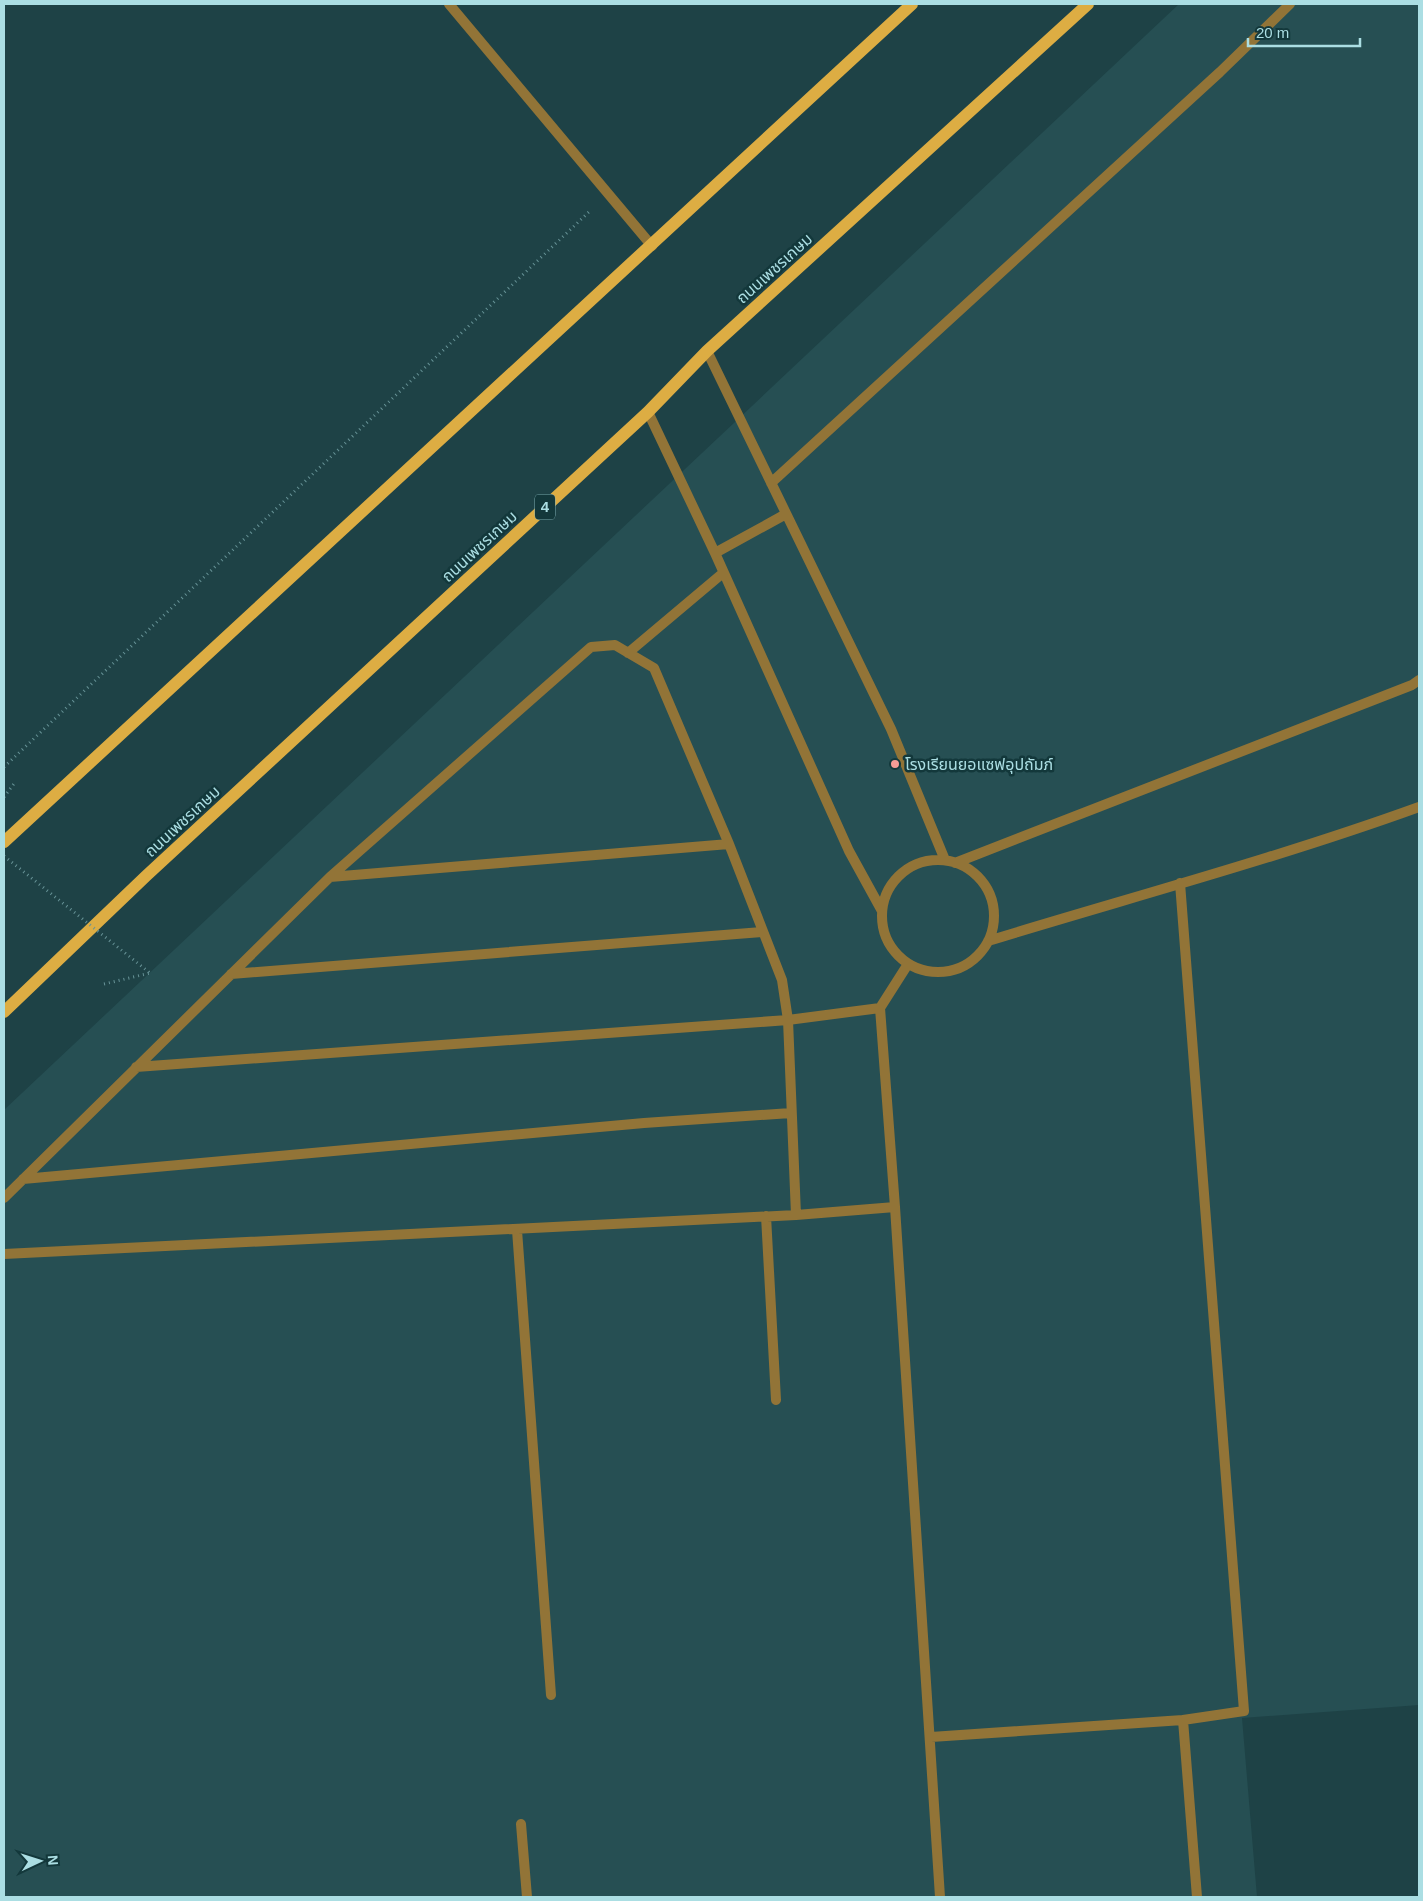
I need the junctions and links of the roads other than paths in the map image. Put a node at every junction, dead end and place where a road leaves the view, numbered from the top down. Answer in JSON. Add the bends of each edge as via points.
{"nodes":[{"id":1,"x":449,"y":4,"type":"edge"},
{"id":2,"x":912,"y":4,"type":"edge"},
{"id":3,"x":1088,"y":4,"type":"edge"},
{"id":4,"x":1290,"y":4,"type":"edge"},
{"id":5,"x":652,"y":246,"type":"junction"},
{"id":6,"x":707,"y":351,"type":"junction"},
{"id":7,"x":648,"y":412,"type":"junction"},
{"id":8,"x":772,"y":483,"type":"junction"},
{"id":9,"x":786,"y":514,"type":"junction"},
{"id":10,"x":715,"y":553,"type":"junction"},
{"id":11,"x":723,"y":573,"type":"junction"},
{"id":12,"x":628,"y":653,"type":"junction"},
{"id":13,"x":1419,"y":680,"type":"edge"},
{"id":14,"x":1419,"y":807,"type":"edge"},
{"id":15,"x":4,"y":842,"type":"edge"},
{"id":16,"x":729,"y":844,"type":"junction"},
{"id":17,"x":944,"y":860,"type":"junction"},
{"id":18,"x":955,"y":863,"type":"junction"},
{"id":19,"x":330,"y":877,"type":"junction"},
{"id":20,"x":1180,"y":883,"type":"junction"},
{"id":21,"x":882,"y":911,"type":"junction"},
{"id":22,"x":762,"y":932,"type":"junction"},
{"id":23,"x":988,"y":941,"type":"junction"},
{"id":24,"x":908,"y":964,"type":"junction"},
{"id":25,"x":231,"y":974,"type":"junction"},
{"id":26,"x":880,"y":1008,"type":"junction"},
{"id":27,"x":4,"y":1012,"type":"edge"},
{"id":28,"x":788,"y":1020,"type":"junction"},
{"id":29,"x":136,"y":1067,"type":"junction"},
{"id":30,"x":791,"y":1113,"type":"junction"},
{"id":31,"x":23,"y":1179,"type":"junction"},
{"id":32,"x":4,"y":1198,"type":"edge"},
{"id":33,"x":895,"y":1207,"type":"junction"},
{"id":34,"x":766,"y":1216,"type":"junction"},
{"id":35,"x":796,"y":1216,"type":"junction"},
{"id":36,"x":517,"y":1230,"type":"junction"},
{"id":37,"x":4,"y":1254,"type":"edge"},
{"id":38,"x":776,"y":1400,"type":"dead end"},
{"id":39,"x":551,"y":1695,"type":"dead end"},
{"id":40,"x":1182,"y":1720,"type":"junction"},
{"id":41,"x":931,"y":1737,"type":"junction"},
{"id":42,"x":521,"y":1824,"type":"dead end"},
{"id":43,"x":527,"y":1897,"type":"edge"},
{"id":44,"x":940,"y":1897,"type":"edge"},
{"id":45,"x":1196,"y":1897,"type":"edge"}],
"edges":[{"from":1,"to":5,"type":"street"},
{"from":2,"to":5,"type":"main road"},
{"from":3,"to":6,"type":"main road","name":"ถนนเพชรเกษม","number":"4"},
{"from":4,"to":8,"type":"street"},
{"from":5,"to":15,"type":"main road"},
{"from":6,"to":7,"type":"main road","name":"ถนนเพชรเกษม","number":"4"},
{"from":6,"to":8,"type":"street"},
{"from":7,"to":10,"type":"street"},
{"from":7,"to":27,"type":"main road","name":"ถนนเพชรเกษม","number":"4","via":[[160,863]]},
{"from":8,"to":9,"type":"street"},
{"from":9,"to":10,"type":"street"},
{"from":9,"to":17,"type":"street","via":[[891,729]]},
{"from":10,"to":11,"type":"street"},
{"from":11,"to":12,"type":"street"},
{"from":11,"to":21,"type":"street","via":[[849,851]]},
{"from":12,"to":16,"type":"street","via":[[654,668]]},
{"from":12,"to":19,"type":"street","via":[[616,645],[591,647]]},
{"from":13,"to":18,"type":"street"},
{"from":14,"to":20,"type":"street","via":[[1335,837]]},
{"from":16,"to":19,"type":"street"},
{"from":16,"to":22,"type":"street"},
{"from":17,"to":18,"type":"street"},
{"from":17,"to":21,"type":"street","via":[[910,867],[896,878],[886,894]]},
{"from":18,"to":23,"type":"street","via":[[981,880],[989,894],[993,926]]},
{"from":19,"to":25,"type":"street"},
{"from":20,"to":23,"type":"street"},
{"from":20,"to":40,"type":"street","via":[[1244,1711]]},
{"from":21,"to":24,"type":"street","via":[[888,942]]},
{"from":22,"to":25,"type":"street"},
{"from":22,"to":28,"type":"street","via":[[782,980]]},
{"from":23,"to":24,"type":"street","via":[[974,959],[954,971],[930,973]]},
{"from":24,"to":26,"type":"street"},
{"from":25,"to":29,"type":"street"},
{"from":26,"to":28,"type":"street"},
{"from":26,"to":33,"type":"street"},
{"from":28,"to":29,"type":"street"},
{"from":28,"to":30,"type":"street"},
{"from":29,"to":31,"type":"street"},
{"from":30,"to":31,"type":"street","via":[[644,1123]]},
{"from":30,"to":35,"type":"street"},
{"from":31,"to":32,"type":"street"},
{"from":33,"to":35,"type":"street"},
{"from":33,"to":41,"type":"street"},
{"from":34,"to":35,"type":"street"},
{"from":34,"to":36,"type":"street"},
{"from":34,"to":38,"type":"street"},
{"from":36,"to":37,"type":"street"},
{"from":36,"to":39,"type":"street"},
{"from":40,"to":41,"type":"street"},
{"from":40,"to":45,"type":"street"},
{"from":41,"to":44,"type":"street"},
{"from":42,"to":43,"type":"street"}]}
